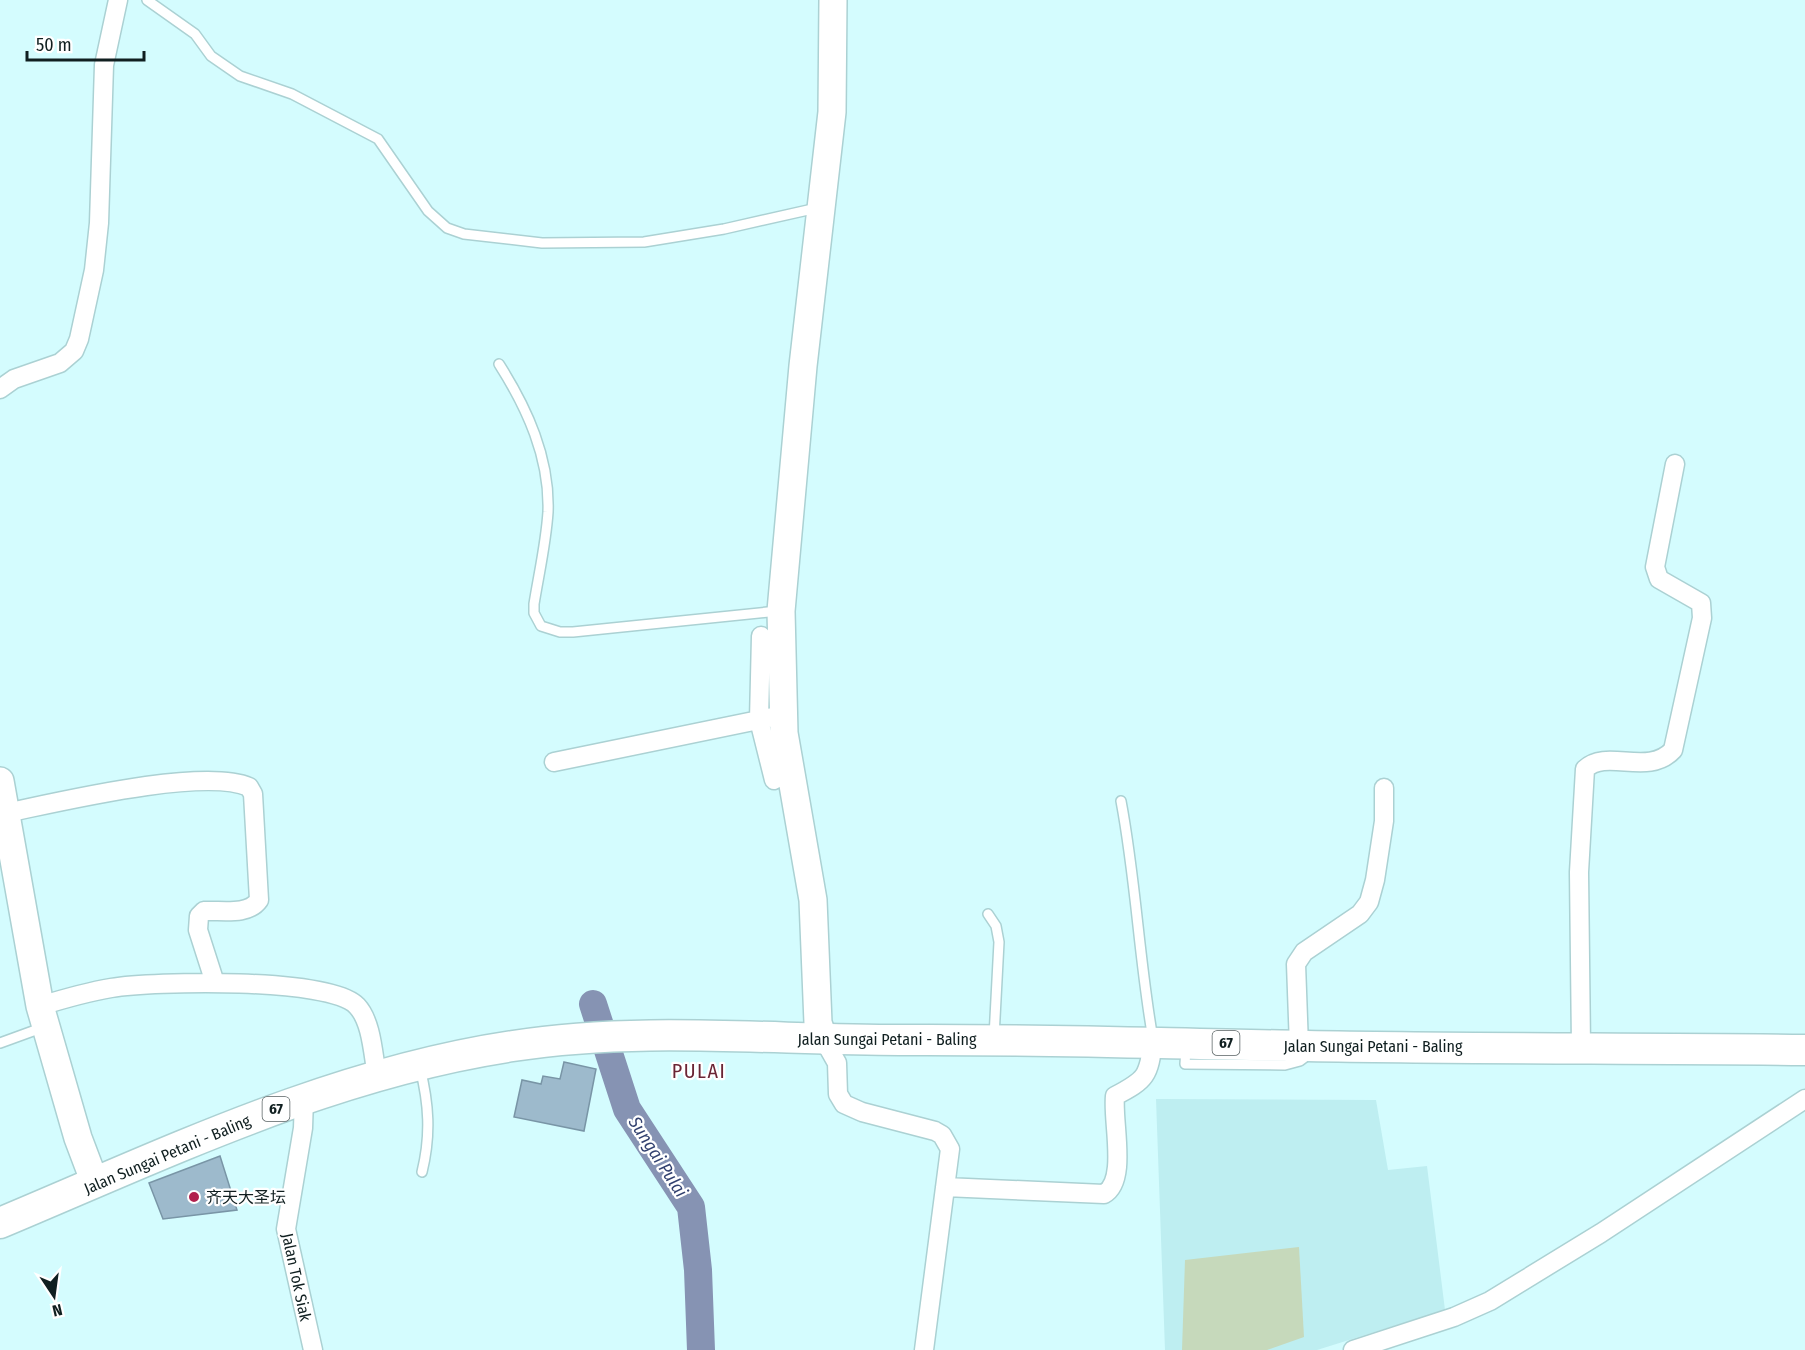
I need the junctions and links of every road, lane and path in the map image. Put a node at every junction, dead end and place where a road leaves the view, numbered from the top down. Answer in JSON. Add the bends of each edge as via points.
{"nodes":[{"id":1,"x":118,"y":0,"type":"edge"},
{"id":2,"x":147,"y":0,"type":"edge"},
{"id":3,"x":833,"y":0,"type":"edge"},
{"id":4,"x":821,"y":207,"type":"junction"},
{"id":5,"x":499,"y":364,"type":"dead end"},
{"id":6,"x":0,"y":389,"type":"edge"},
{"id":7,"x":1675,"y":464,"type":"dead end"},
{"id":8,"x":781,"y":611,"type":"junction"},
{"id":9,"x":761,"y":636,"type":"dead end"},
{"id":10,"x":771,"y":718,"type":"junction"},
{"id":11,"x":554,"y":762,"type":"dead end"},
{"id":12,"x":774,"y":780,"type":"dead end"},
{"id":13,"x":0,"y":781,"type":"edge"},
{"id":14,"x":1384,"y":788,"type":"dead end"},
{"id":15,"x":1121,"y":801,"type":"dead end"},
{"id":16,"x":6,"y":813,"type":"junction"},
{"id":17,"x":988,"y":914,"type":"dead end"},
{"id":18,"x":215,"y":983,"type":"junction"},
{"id":19,"x":43,"y":1016,"type":"junction"},
{"id":20,"x":824,"y":1040,"type":"junction"},
{"id":21,"x":994,"y":1040,"type":"junction"},
{"id":22,"x":1154,"y":1041,"type":"junction"},
{"id":23,"x":0,"y":1043,"type":"edge"},
{"id":24,"x":1304,"y":1046,"type":"junction"},
{"id":25,"x":1581,"y":1047,"type":"junction"},
{"id":26,"x":1805,"y":1050,"type":"edge"},
{"id":27,"x":419,"y":1065,"type":"junction"},
{"id":28,"x":377,"y":1076,"type":"junction"},
{"id":29,"x":304,"y":1098,"type":"junction"},
{"id":30,"x":1805,"y":1100,"type":"edge"},
{"id":31,"x":423,"y":1172,"type":"dead end"},
{"id":32,"x":95,"y":1183,"type":"junction"},
{"id":33,"x":945,"y":1186,"type":"junction"},
{"id":34,"x":0,"y":1223,"type":"edge"},
{"id":35,"x":313,"y":1350,"type":"edge"},
{"id":36,"x":924,"y":1350,"type":"edge"},
{"id":37,"x":1353,"y":1350,"type":"edge"}],
"edges":[{"from":1,"to":6,"type":"street","via":[[104,65],[94,270],[79,339],[67,358],[14,379]]},
{"from":2,"to":4,"type":"lane","via":[[195,34],[211,56],[240,76],[292,94],[378,139],[428,211],[447,228],[465,234],[542,243],[644,242]]},
{"from":3,"to":4,"type":"street","via":[[832,112]]},
{"from":4,"to":8,"type":"street"},
{"from":5,"to":8,"type":"lane","via":[[526,409],[547,488],[546,534],[534,604],[541,626],[573,632]]},
{"from":7,"to":25,"type":"street","via":[[1655,567],[1659,579],[1701,603],[1702,618],[1673,750],[1659,761],[1604,762],[1585,769],[1579,872]]},
{"from":8,"to":10,"type":"street"},
{"from":9,"to":10,"type":"street"},
{"from":10,"to":11,"type":"street"},
{"from":10,"to":12,"type":"street"},
{"from":10,"to":20,"type":"street","via":[[790,777],[813,900],[818,1023]]},
{"from":13,"to":16,"type":"street"},
{"from":14,"to":24,"type":"street","via":[[1383,821],[1369,902],[1360,914],[1304,952],[1296,964]]},
{"from":15,"to":22,"type":"lane","via":[[1135,877],[1144,986]]},
{"from":16,"to":18,"type":"street","via":[[111,792],[182,783],[237,781],[249,787],[253,794],[259,900],[247,910],[204,911],[199,916],[198,930]]},
{"from":16,"to":19,"type":"street"},
{"from":17,"to":21,"type":"lane","via":[[996,926],[999,942]]},
{"from":18,"to":19,"type":"street","via":[[150,983],[111,988]]},
{"from":18,"to":28,"type":"street","via":[[319,989],[351,1001],[365,1021]]},
{"from":19,"to":23,"type":"lane"},
{"from":19,"to":32,"type":"street"},
{"from":20,"to":21,"type":"main road","name":"Jalan Sungai Petani - Baling","number":"67"},
{"from":20,"to":27,"type":"main road","name":"Jalan Sungai Petani - Baling","number":"67","via":[[647,1036],[566,1040]]},
{"from":20,"to":33,"type":"street","via":[[837,1063],[838,1094],[844,1104],[942,1135],[950,1155]]},
{"from":21,"to":22,"type":"main road","name":"Jalan Sungai Petani - Baling","number":"67"},
{"from":22,"to":24,"type":"main road","name":"Jalan Sungai Petani - Baling","number":"67"},
{"from":22,"to":33,"type":"street","via":[[1146,1077],[1115,1096],[1117,1176],[1110,1191],[1104,1194]]},
{"from":24,"to":25,"type":"main road","name":"Jalan Sungai Petani - Baling","number":"67"},
{"from":25,"to":26,"type":"main road","name":"Jalan Sungai Petani - Baling","number":"67"},
{"from":27,"to":28,"type":"main road","name":"Jalan Sungai Petani - Baling","number":"67"},
{"from":27,"to":31,"type":"lane","via":[[429,1110]]},
{"from":28,"to":29,"type":"main road","name":"Jalan Sungai Petani - Baling","number":"67"},
{"from":29,"to":32,"type":"main road","name":"Jalan Sungai Petani - Baling","number":"67"},
{"from":29,"to":35,"type":"street","name":"Jalan Tok Siak","via":[[303,1128],[286,1229]]},
{"from":30,"to":37,"type":"street","via":[[1490,1301]]},
{"from":32,"to":34,"type":"main road","name":"Jalan Sungai Petani - Baling","number":"67"},
{"from":33,"to":36,"type":"street"}]}
